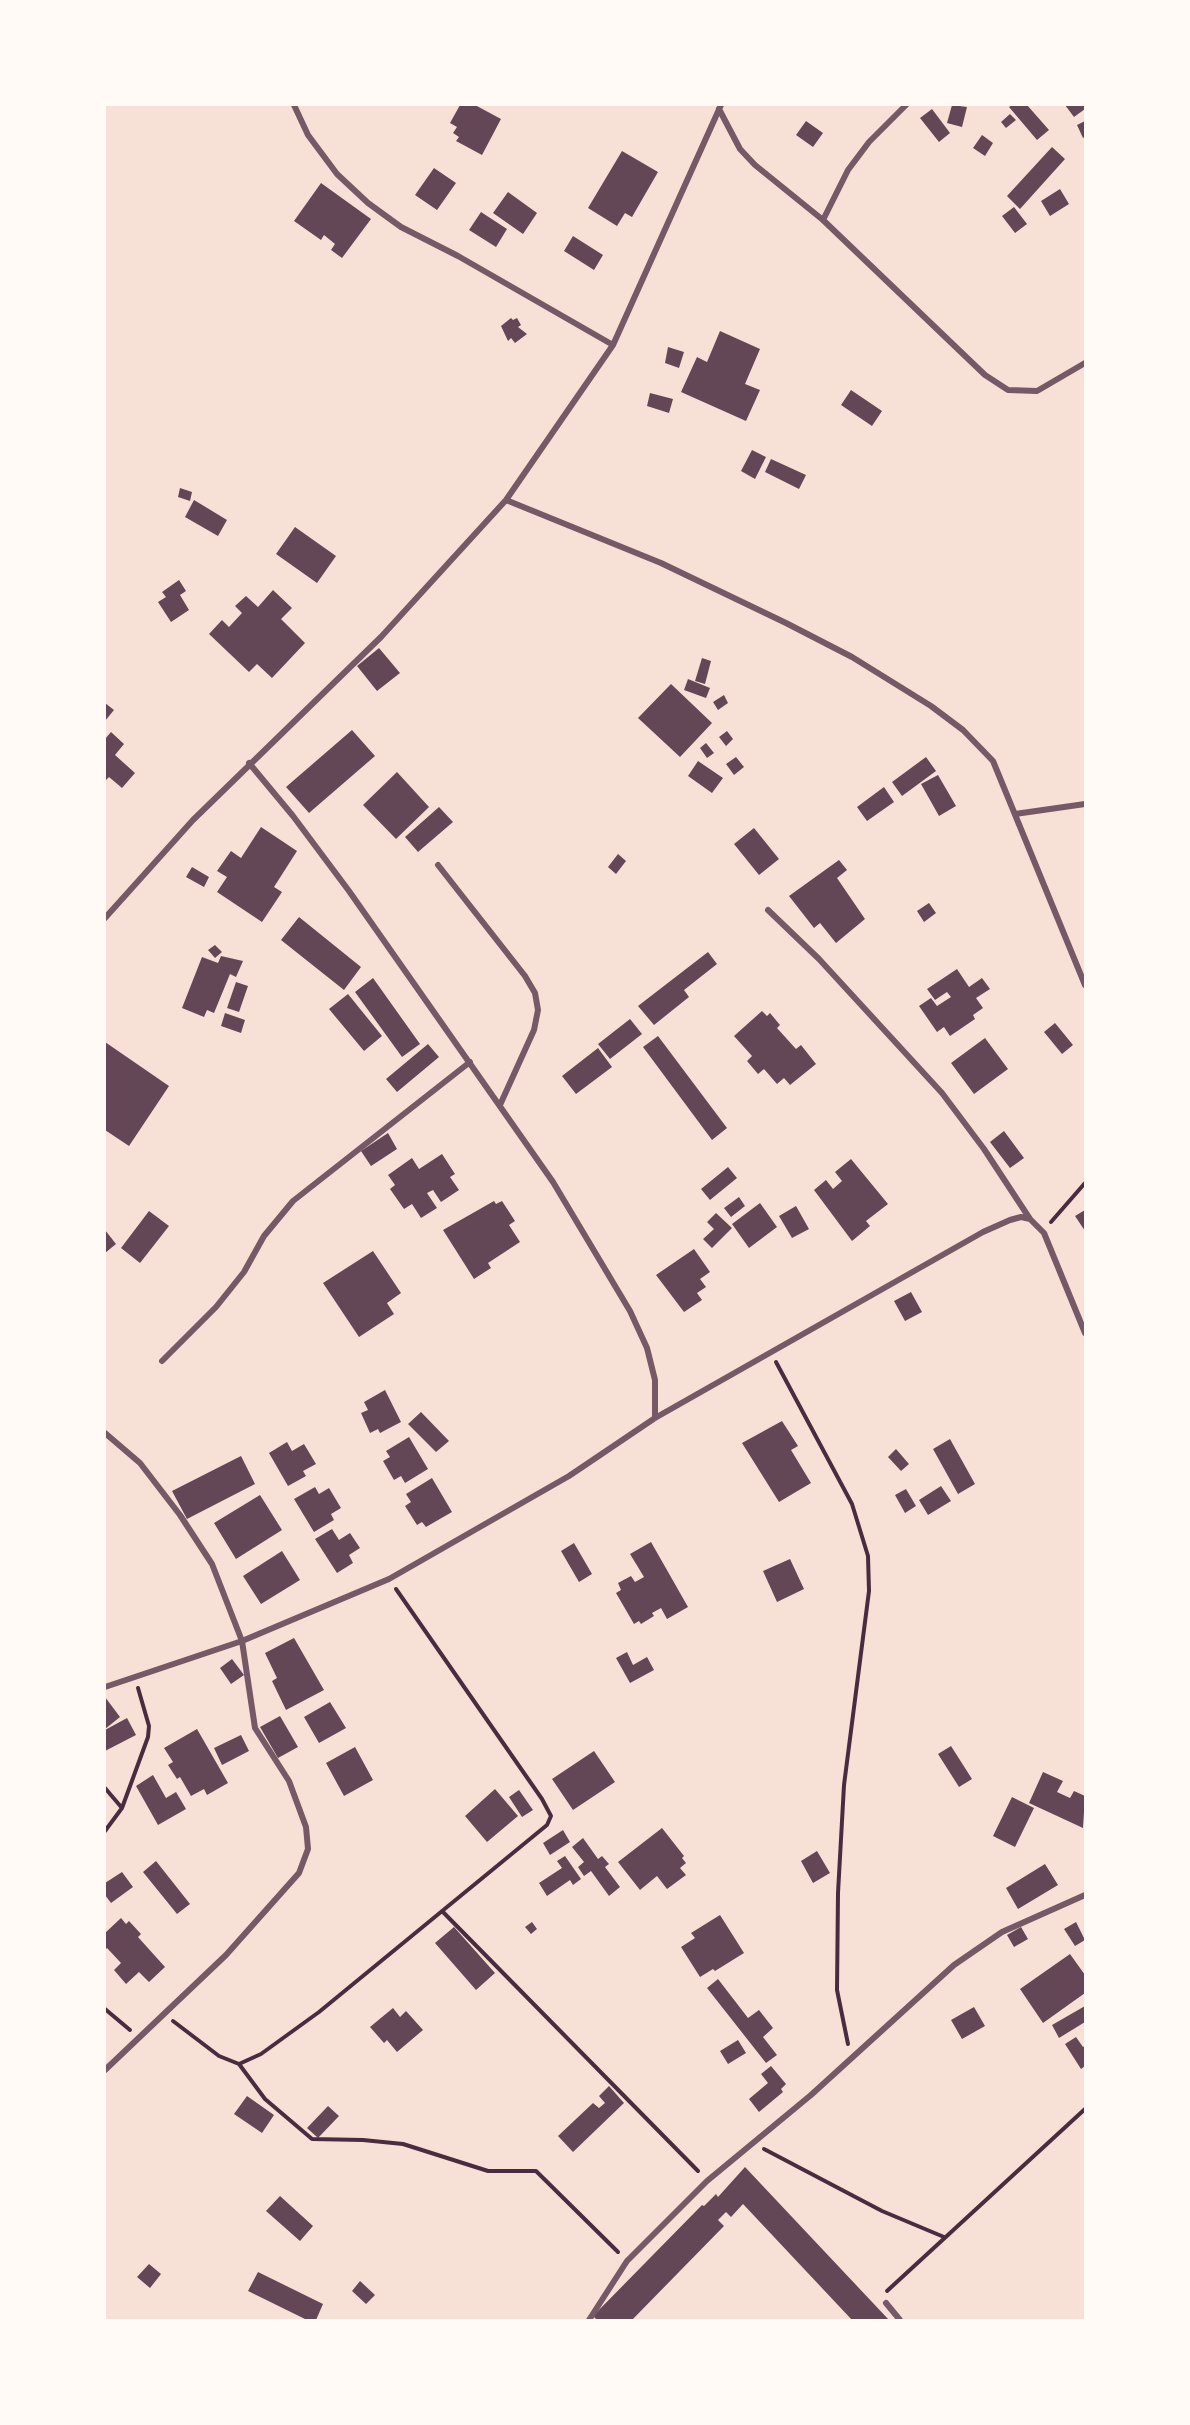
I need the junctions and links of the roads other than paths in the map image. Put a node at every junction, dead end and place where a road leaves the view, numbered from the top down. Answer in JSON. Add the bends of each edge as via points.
{"nodes":[{"id":1,"x":294,"y":105,"type":"edge"},
{"id":2,"x":906,"y":105,"type":"edge"},
{"id":3,"x":720,"y":107,"type":"edge"},
{"id":4,"x":823,"y":220,"type":"junction"},
{"id":5,"x":614,"y":345,"type":"junction"},
{"id":6,"x":1085,"y":363,"type":"edge"},
{"id":7,"x":506,"y":500,"type":"junction"},
{"id":8,"x":249,"y":763,"type":"junction"},
{"id":9,"x":1085,"y":804,"type":"edge"},
{"id":10,"x":1015,"y":814,"type":"junction"},
{"id":11,"x":438,"y":866,"type":"dead end"},
{"id":12,"x":768,"y":910,"type":"dead end"},
{"id":13,"x":105,"y":918,"type":"edge"},
{"id":14,"x":1085,"y":985,"type":"edge"},
{"id":15,"x":470,"y":1062,"type":"junction"},
{"id":16,"x":500,"y":1105,"type":"junction"},
{"id":17,"x":1030,"y":1219,"type":"junction"},
{"id":18,"x":1085,"y":1333,"type":"edge"},
{"id":19,"x":162,"y":1361,"type":"dead end"},
{"id":20,"x":655,"y":1418,"type":"junction"},
{"id":21,"x":105,"y":1433,"type":"edge"},
{"id":22,"x":242,"y":1641,"type":"junction"},
{"id":23,"x":105,"y":1687,"type":"edge"},
{"id":24,"x":1085,"y":1894,"type":"edge"},
{"id":25,"x":105,"y":2070,"type":"edge"},
{"id":26,"x":886,"y":2303,"type":"road end"},
{"id":27,"x":589,"y":2320,"type":"edge"},
{"id":28,"x":900,"y":2320,"type":"edge"}],
"edges":[{"from":1,"to":5,"type":"street","via":[[308,135],[337,174],[401,227]]},
{"from":2,"to":4,"type":"street","via":[[848,170]]},
{"from":3,"to":4,"type":"street","via":[[740,149]]},
{"from":3,"to":5,"type":"street"},
{"from":4,"to":6,"type":"street","via":[[986,375],[1008,390],[1037,391]]},
{"from":5,"to":7,"type":"street"},
{"from":7,"to":8,"type":"street","via":[[381,637]]},
{"from":7,"to":10,"type":"street","via":[[732,596],[852,657],[931,705],[993,761]]},
{"from":8,"to":13,"type":"street"},
{"from":8,"to":15,"type":"street","via":[[293,816]]},
{"from":9,"to":10,"type":"street"},
{"from":10,"to":14,"type":"street"},
{"from":11,"to":16,"type":"street","via":[[535,993],[538,1010],[534,1030]]},
{"from":12,"to":17,"type":"street","via":[[819,959],[942,1093]]},
{"from":15,"to":16,"type":"street"},
{"from":15,"to":19,"type":"street","via":[[293,1201],[216,1307]]},
{"from":16,"to":20,"type":"street","via":[[553,1182],[630,1311],[647,1347],[655,1380]]},
{"from":17,"to":18,"type":"street","via":[[1044,1233]]},
{"from":17,"to":20,"type":"street","via":[[1021,1216],[983,1232]]},
{"from":20,"to":22,"type":"street","via":[[569,1476],[389,1578]]},
{"from":21,"to":22,"type":"street","via":[[141,1464],[186,1524],[212,1564]]},
{"from":22,"to":23,"type":"street"},
{"from":22,"to":25,"type":"street","via":[[255,1728],[289,1781],[306,1827],[308,1849],[298,1872],[226,1954]]},
{"from":24,"to":27,"type":"street","via":[[1002,1932],[954,1965],[811,2096],[707,2181],[627,2260]]},
{"from":26,"to":28,"type":"street"}]}
